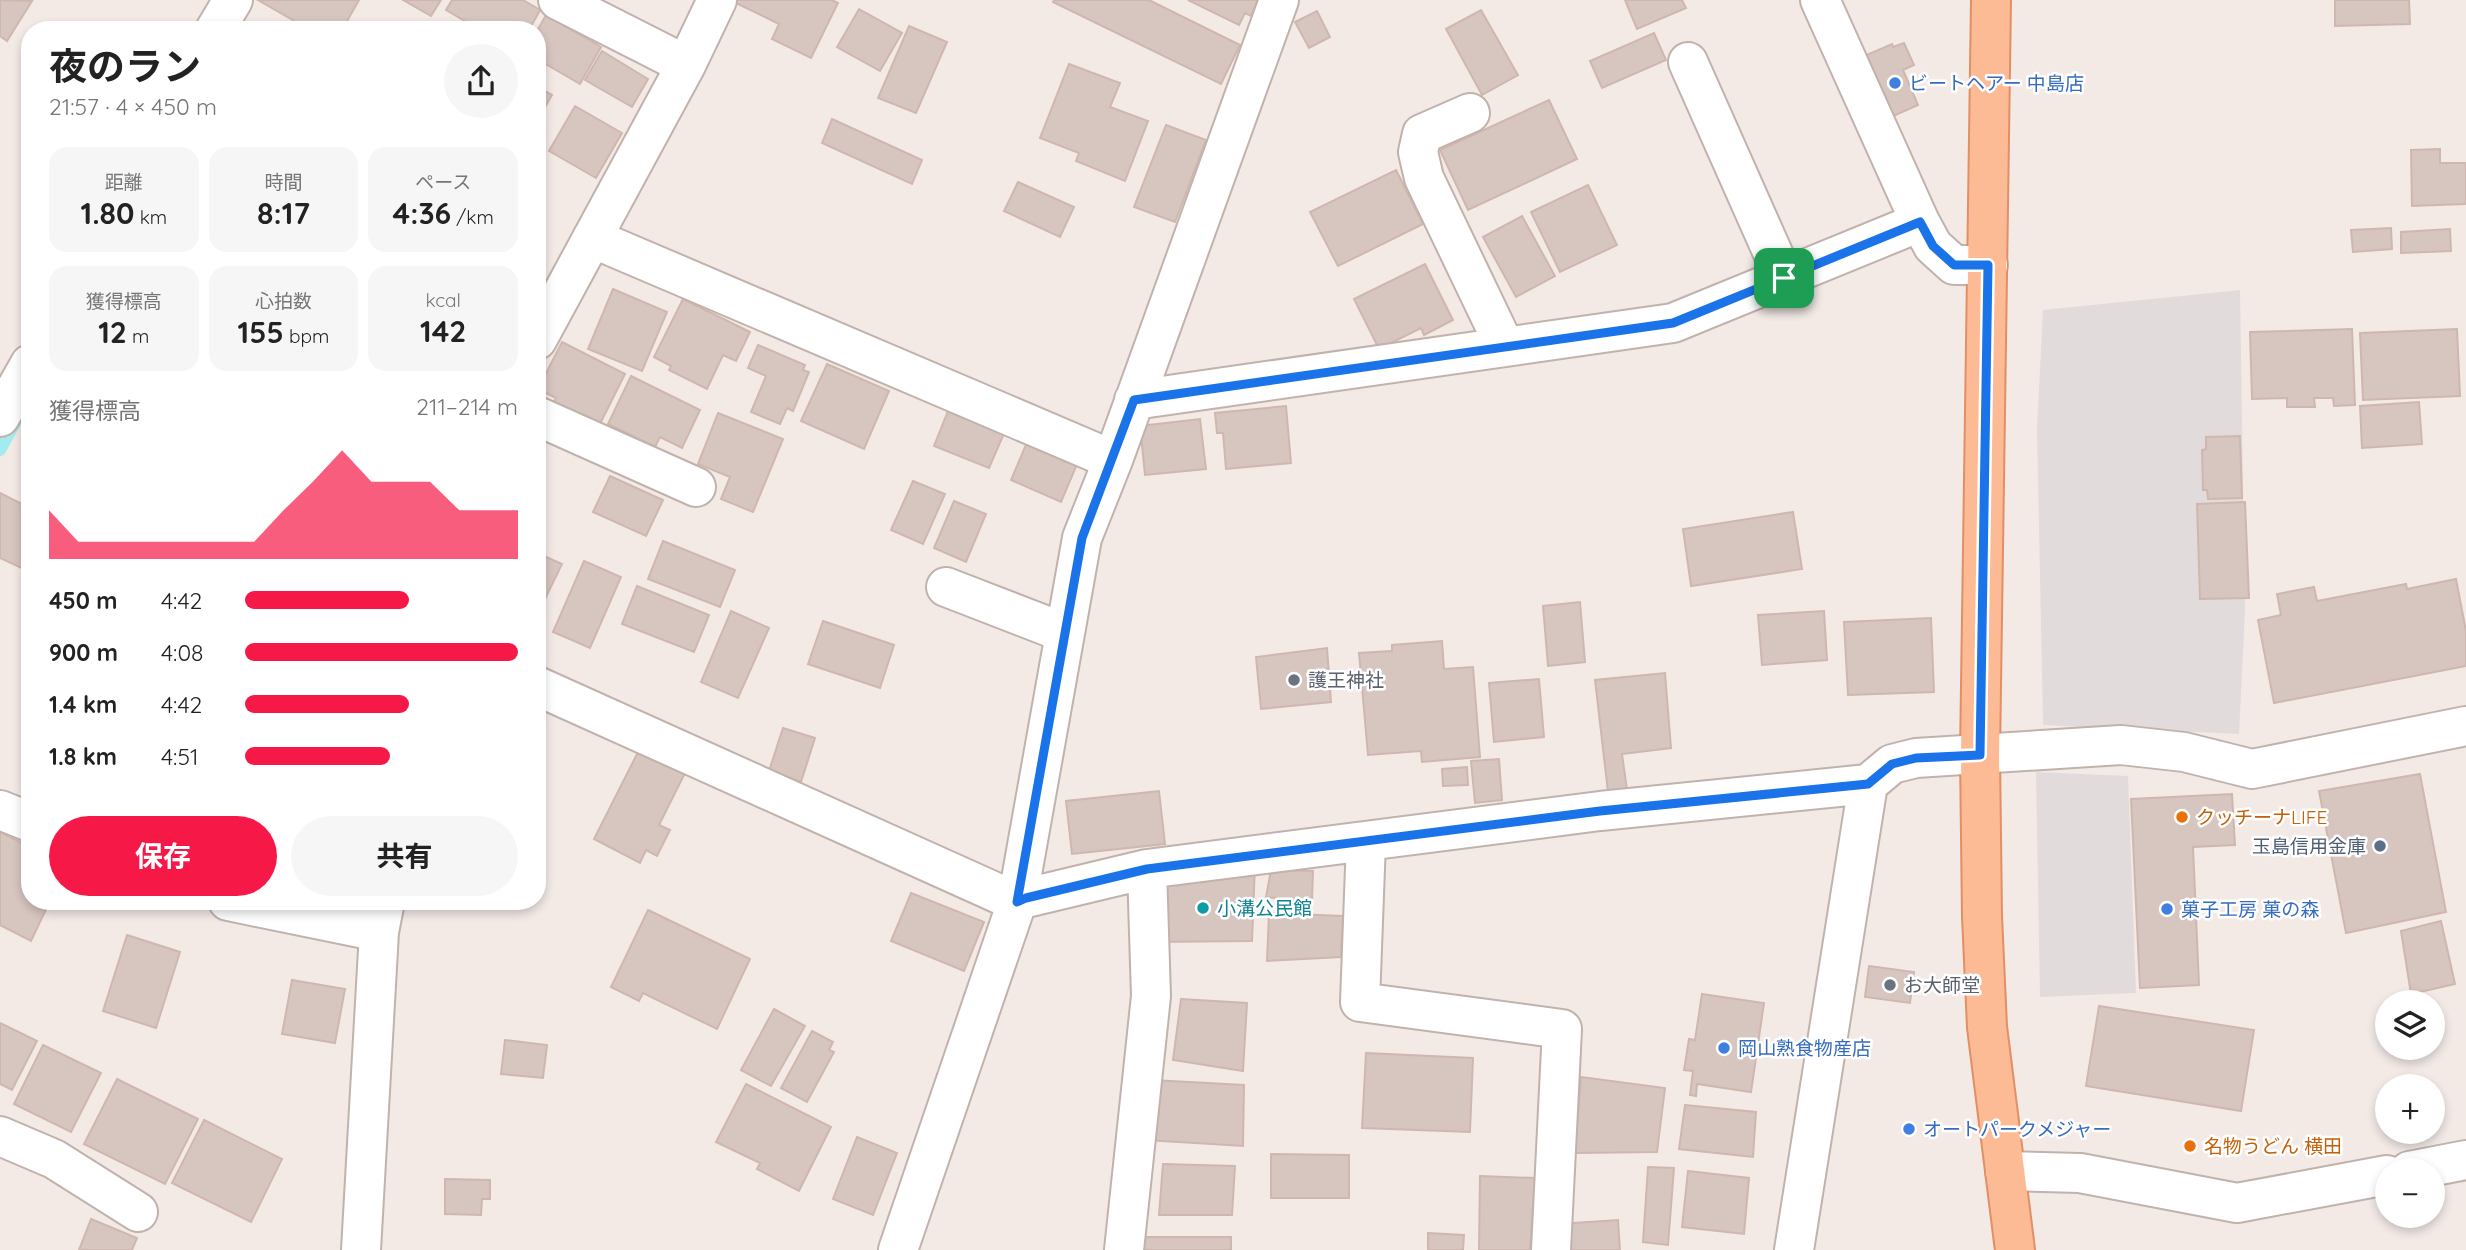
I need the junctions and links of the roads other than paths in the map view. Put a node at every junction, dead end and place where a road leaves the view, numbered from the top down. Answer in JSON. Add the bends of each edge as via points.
{"nodes":[{"id":1,"x":233,"y":0,"type":"edge"},
{"id":2,"x":558,"y":0,"type":"edge"},
{"id":3,"x":717,"y":0,"type":"edge"},
{"id":4,"x":1279,"y":0,"type":"edge"},
{"id":5,"x":1820,"y":0,"type":"edge"},
{"id":6,"x":1991,"y":0,"type":"edge"},
{"id":7,"x":220,"y":21,"type":"edge"},
{"id":8,"x":1688,"y":62,"type":"dead end"},
{"id":9,"x":686,"y":65,"type":"junction"},
{"id":10,"x":1470,"y":113,"type":"dead end"},
{"id":11,"x":1920,"y":222,"type":"junction"},
{"id":12,"x":592,"y":238,"type":"junction"},
{"id":13,"x":1988,"y":265,"type":"junction"},
{"id":14,"x":1784,"y":278,"type":"junction"},
{"id":15,"x":546,"y":323,"type":"edge"},
{"id":16,"x":1505,"y":347,"type":"junction"},
{"id":17,"x":21,"y":380,"type":"edge"},
{"id":18,"x":1134,"y":400,"type":"junction"},
{"id":19,"x":0,"y":418,"type":"edge"},
{"id":20,"x":546,"y":420,"type":"edge"},
{"id":21,"x":1112,"y":460,"type":"junction"},
{"id":22,"x":696,"y":487,"type":"dead end"},
{"id":23,"x":946,"y":587,"type":"dead end"},
{"id":24,"x":1065,"y":633,"type":"junction"},
{"id":25,"x":546,"y":690,"type":"edge"},
{"id":26,"x":2466,"y":726,"type":"edge"},
{"id":27,"x":1980,"y":755,"type":"junction"},
{"id":28,"x":1868,"y":784,"type":"junction"},
{"id":29,"x":0,"y":810,"type":"edge"},
{"id":30,"x":21,"y":818,"type":"edge"},
{"id":31,"x":1366,"y":841,"type":"junction"},
{"id":32,"x":1147,"y":869,"type":"junction"},
{"id":33,"x":1017,"y":902,"type":"junction"},
{"id":34,"x":315,"y":910,"type":"edge"},
{"id":35,"x":382,"y":917,"type":"edge"},
{"id":36,"x":0,"y":1136,"type":"edge"},
{"id":37,"x":2466,"y":1160,"type":"edge"},
{"id":38,"x":2445,"y":1164,"type":"edge"},
{"id":39,"x":2005,"y":1171,"type":"junction"},
{"id":40,"x":2375,"y":1177,"type":"edge"},
{"id":41,"x":138,"y":1212,"type":"dead end"},
{"id":42,"x":1783,"y":1248,"type":"edge"},
{"id":43,"x":361,"y":1250,"type":"edge"},
{"id":44,"x":898,"y":1250,"type":"edge"},
{"id":45,"x":1124,"y":1250,"type":"edge"},
{"id":46,"x":1552,"y":1250,"type":"edge"},
{"id":47,"x":2015,"y":1250,"type":"edge"}],
"edges":[{"from":1,"to":7,"type":"street"},
{"from":2,"to":9,"type":"street"},
{"from":3,"to":9,"type":"street"},
{"from":4,"to":18,"type":"street"},
{"from":5,"to":11,"type":"street"},
{"from":6,"to":13,"type":"main road"},
{"from":8,"to":14,"type":"street"},
{"from":9,"to":12,"type":"street"},
{"from":10,"to":16,"type":"street","via":[[1422,134],[1418,152],[1424,178]]},
{"from":11,"to":13,"type":"street","via":[[1933,246],[1954,265]]},
{"from":11,"to":14,"type":"street"},
{"from":12,"to":15,"type":"street"},
{"from":12,"to":21,"type":"street"},
{"from":13,"to":27,"type":"main road"},
{"from":14,"to":16,"type":"street","via":[[1673,323]]},
{"from":16,"to":18,"type":"street"},
{"from":17,"to":19,"type":"street"},
{"from":18,"to":21,"type":"street"},
{"from":20,"to":22,"type":"street"},
{"from":21,"to":24,"type":"street","via":[[1082,538]]},
{"from":23,"to":24,"type":"street"},
{"from":24,"to":33,"type":"street"},
{"from":25,"to":33,"type":"street"},
{"from":26,"to":27,"type":"street","via":[[2252,769],[2184,752],[2121,746]]},
{"from":27,"to":28,"type":"street","via":[[1916,758],[1892,764]]},
{"from":27,"to":39,"type":"main road","via":[[1987,1027]]},
{"from":28,"to":31,"type":"street","via":[[1696,800]]},
{"from":28,"to":42,"type":"street"},
{"from":29,"to":30,"type":"street"},
{"from":31,"to":32,"type":"street"},
{"from":31,"to":46,"type":"street","via":[[1360,1002],[1562,1029]]},
{"from":32,"to":33,"type":"street"},
{"from":32,"to":45,"type":"street","via":[[1151,996]]},
{"from":33,"to":44,"type":"street"},
{"from":34,"to":35,"type":"street"},
{"from":35,"to":43,"type":"street"},
{"from":36,"to":41,"type":"street","via":[[54,1159]]},
{"from":37,"to":38,"type":"street"},
{"from":39,"to":40,"type":"street","via":[[2080,1173],[2237,1203]]},
{"from":39,"to":47,"type":"main road"}]}
